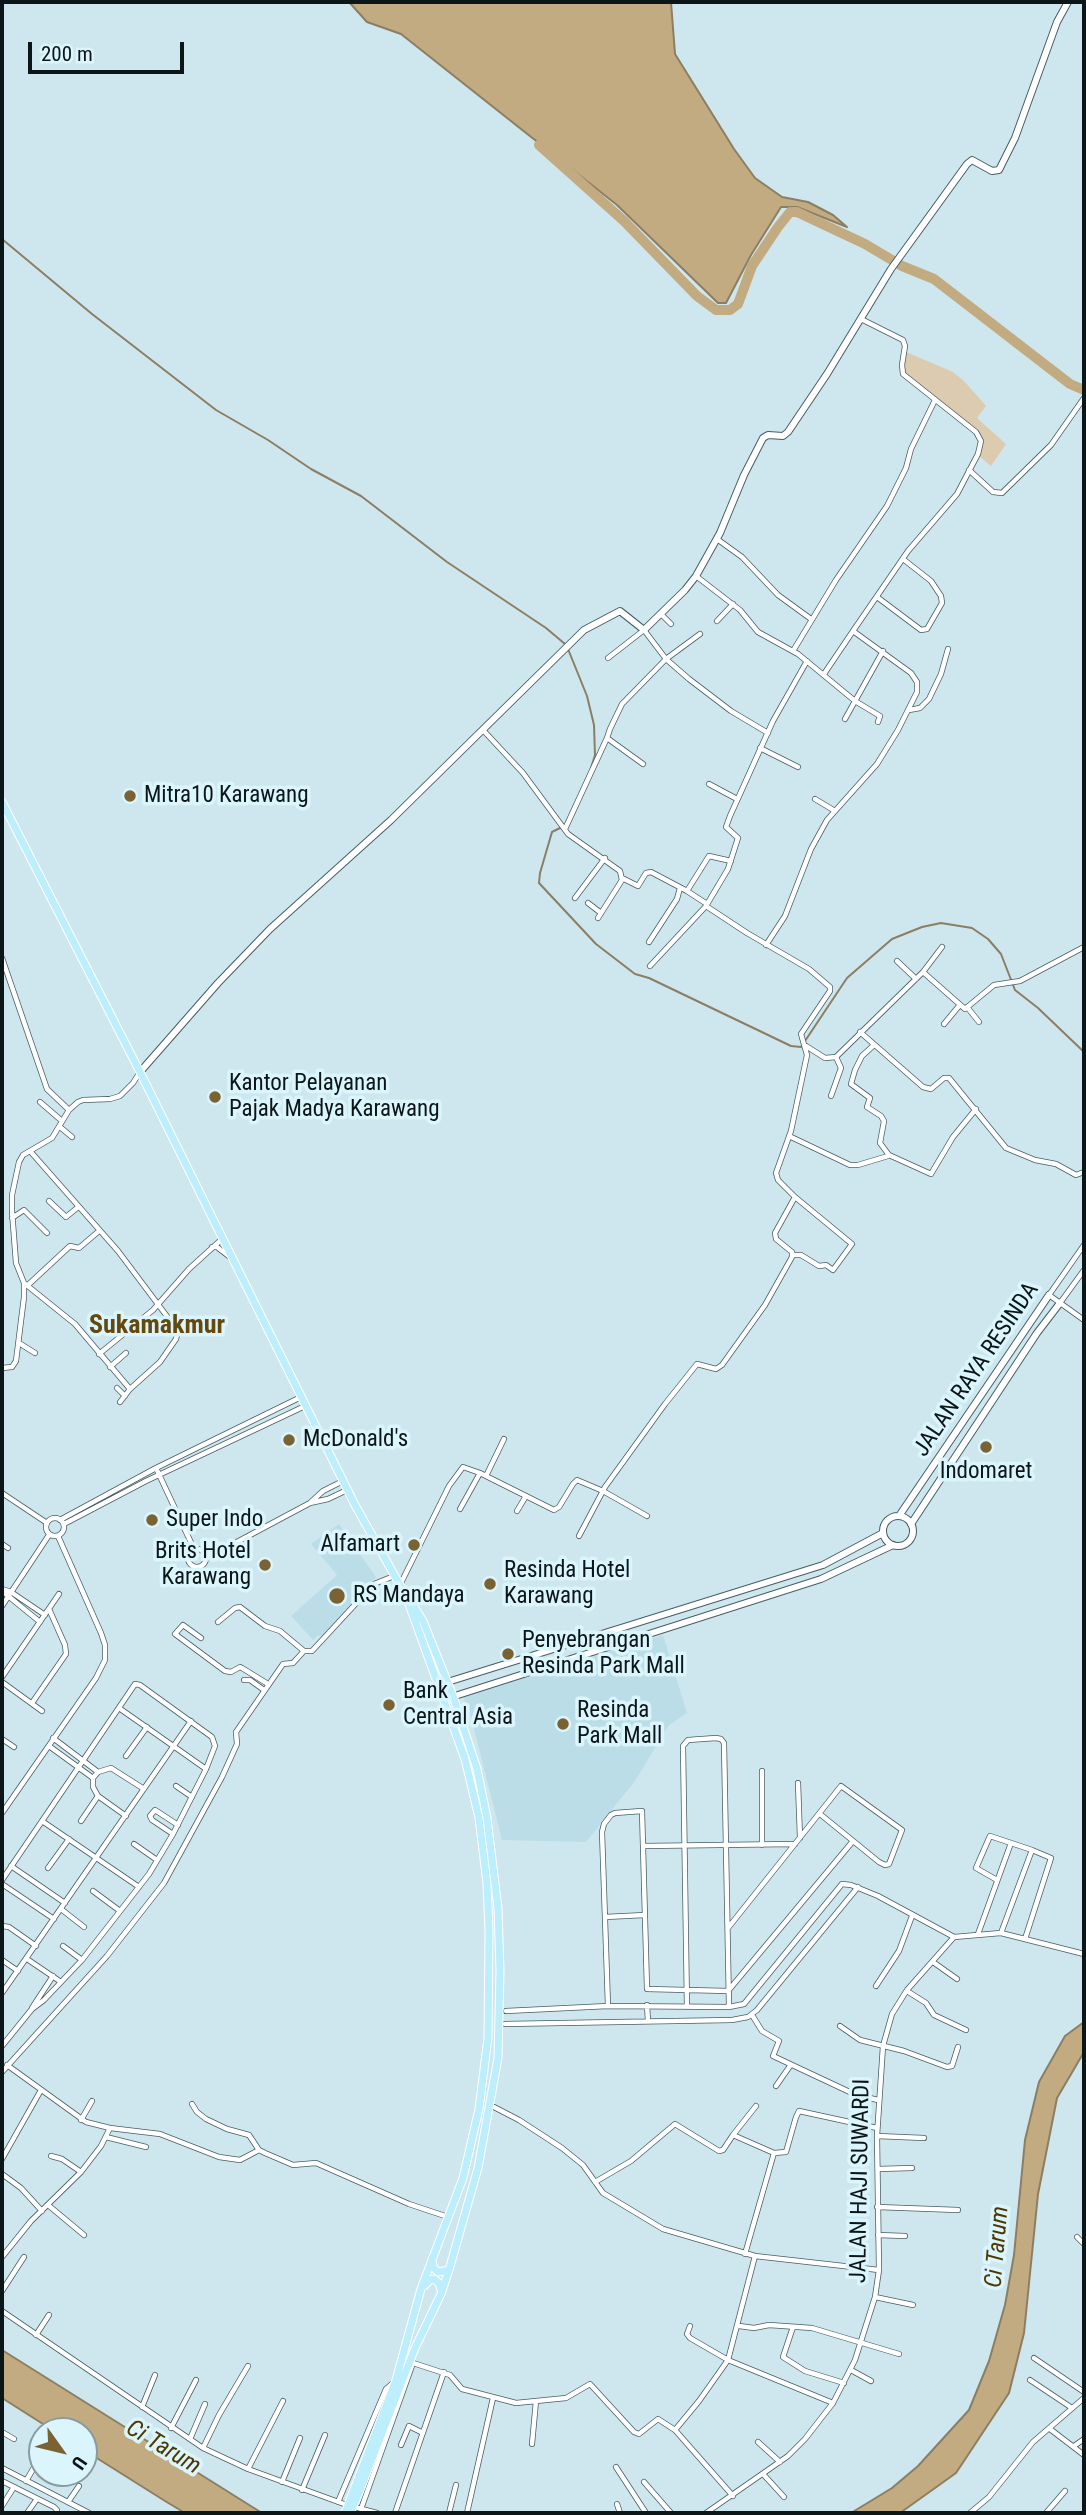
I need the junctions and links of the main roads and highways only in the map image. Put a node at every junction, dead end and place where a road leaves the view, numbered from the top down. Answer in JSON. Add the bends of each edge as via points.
{"nodes":[{"id":1,"x":2,"y":802,"type":"edge"},
{"id":2,"x":406,"y":1596,"type":"junction"},
{"id":3,"x":432,"y":2259,"type":"junction"},
{"id":4,"x":449,"y":2270,"type":"junction"},
{"id":5,"x":421,"y":2289,"type":"junction"},
{"id":6,"x":441,"y":2294,"type":"junction"},
{"id":7,"x":355,"y":2493,"type":"junction"},
{"id":8,"x":356,"y":2510,"type":"edge"},
{"id":9,"x":345,"y":2513,"type":"edge"}],
"edges":[{"from":1,"to":2,"type":"main road","via":[[347,1489]]},
{"from":2,"to":3,"type":"main road","via":[[465,1759],[479,1818],[489,1931],[484,2082],[465,2172]]},
{"from":2,"to":4,"type":"main road","via":[[423,1620],[471,1749],[487,1818],[498,1909],[498,2058],[478,2168]]},
{"from":3,"to":4,"type":"main road","via":[[438,2272]]},
{"from":3,"to":5,"type":"main road"},
{"from":4,"to":6,"type":"main road"},
{"from":5,"to":6,"type":"main road","via":[[434,2279]]},
{"from":5,"to":7,"type":"main road","via":[[396,2380]]},
{"from":6,"to":7,"type":"main road"},
{"from":7,"to":8,"type":"main road","bridge":true},
{"from":7,"to":9,"type":"main road","bridge":true}]}
